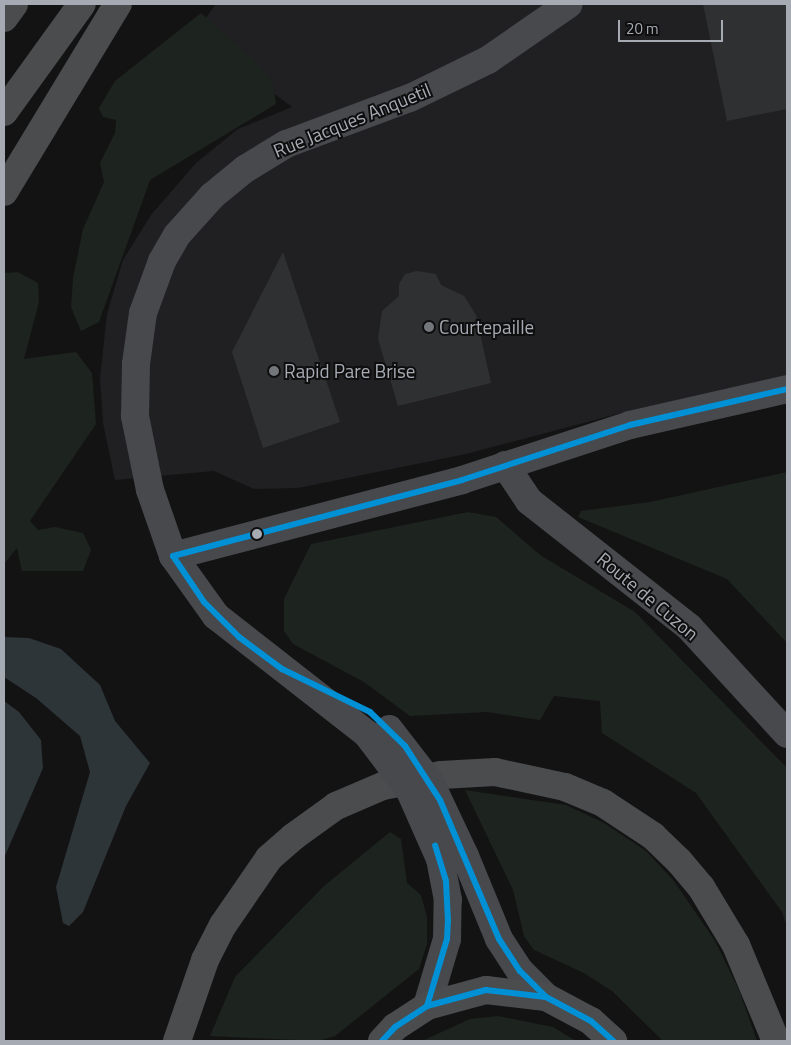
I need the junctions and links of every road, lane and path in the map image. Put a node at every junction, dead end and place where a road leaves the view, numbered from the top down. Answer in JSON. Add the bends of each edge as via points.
{"nodes":[{"id":1,"x":14,"y":4,"type":"edge"},
{"id":2,"x":82,"y":4,"type":"edge"},
{"id":3,"x":118,"y":4,"type":"edge"},
{"id":4,"x":569,"y":4,"type":"edge"},
{"id":5,"x":4,"y":18,"type":"edge"},
{"id":6,"x":4,"y":112,"type":"edge"},
{"id":7,"x":4,"y":192,"type":"edge"},
{"id":8,"x":787,"y":389,"type":"edge"},
{"id":9,"x":505,"y":465,"type":"junction"},
{"id":10,"x":173,"y":556,"type":"junction"},
{"id":11,"x":787,"y":734,"type":"edge"},
{"id":12,"x":452,"y":858,"type":"junction"},
{"id":13,"x":546,"y":998,"type":"junction"},
{"id":14,"x":427,"y":1006,"type":"junction"},
{"id":15,"x":177,"y":1041,"type":"edge"},
{"id":16,"x":382,"y":1041,"type":"edge"},
{"id":17,"x":613,"y":1041,"type":"edge"},
{"id":18,"x":776,"y":1041,"type":"edge"}],
"edges":[{"from":1,"to":5,"type":"highway"},
{"from":2,"to":6,"type":"highway"},
{"from":3,"to":7,"type":"highway"},
{"from":4,"to":10,"type":"street","name":"Rue Jacques Anquetil","via":[[488,60],[435,87],[268,153],[228,181],[177,235],[162,261],[143,313],[134,388],[135,416],[150,490]]},
{"from":8,"to":9,"type":"street","via":[[630,425]]},
{"from":9,"to":10,"type":"street","via":[[416,492]]},
{"from":9,"to":11,"type":"street","name":"Route de Cuzon","via":[[529,501],[689,627]]},
{"from":10,"to":12,"type":"street","bridge":true,"via":[[216,616],[282,669],[378,732]]},
{"from":12,"to":13,"type":"street","via":[[520,971]]},
{"from":12,"to":14,"type":"street","via":[[447,939]]},
{"from":13,"to":14,"type":"main road","via":[[486,990]]},
{"from":13,"to":17,"type":"main road","via":[[591,1021]]},
{"from":14,"to":16,"type":"main road"},
{"from":15,"to":18,"type":"main road","via":[[205,960],[223,925],[250,882],[293,837],[336,806],[383,786],[441,775],[495,772],[564,787],[603,803],[653,836],[680,861],[701,887],[736,944]]}]}
